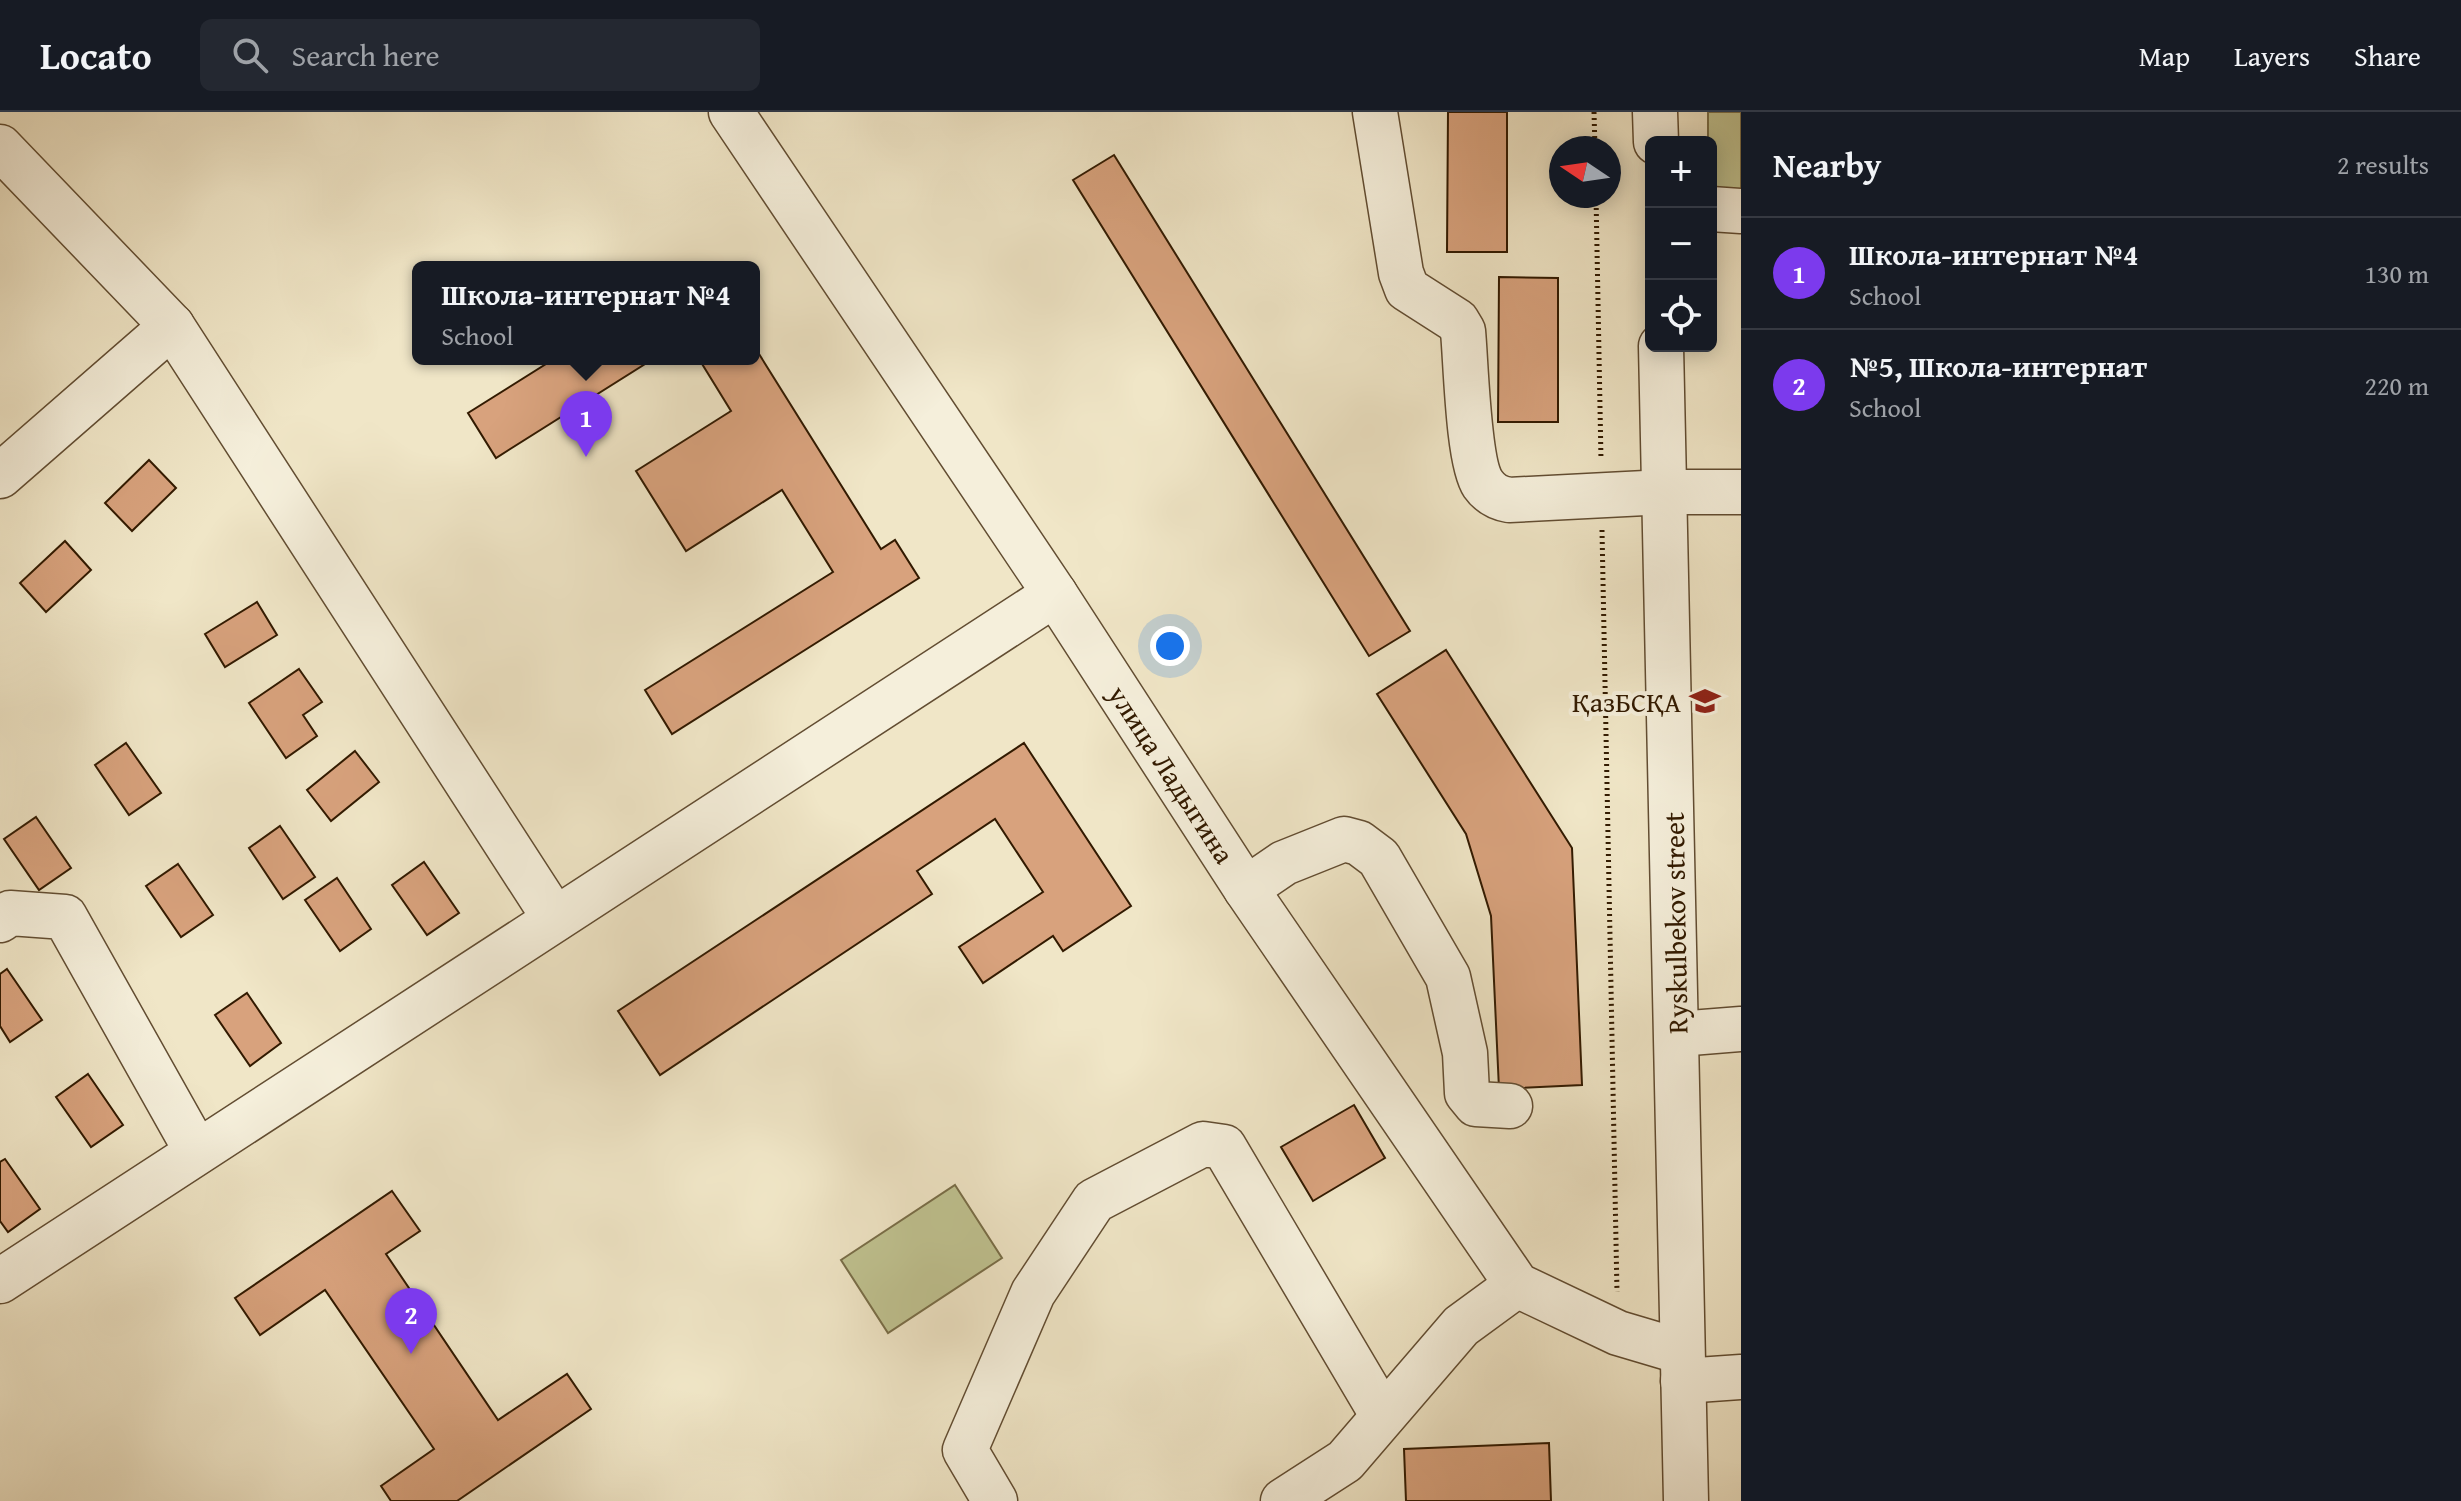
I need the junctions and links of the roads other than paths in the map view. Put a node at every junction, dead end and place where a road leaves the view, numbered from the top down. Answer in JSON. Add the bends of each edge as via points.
{"nodes":[{"id":1,"x":731,"y":112,"type":"edge"},
{"id":2,"x":1375,"y":112,"type":"edge"},
{"id":3,"x":1655,"y":112,"type":"edge"},
{"id":4,"x":1656,"y":136,"type":"edge"},
{"id":5,"x":0,"y":147,"type":"edge"},
{"id":6,"x":1717,"y":209,"type":"edge"},
{"id":7,"x":1741,"y":211,"type":"edge"},
{"id":8,"x":172,"y":326,"type":"junction"},
{"id":9,"x":1661,"y":352,"type":"edge"},
{"id":10,"x":0,"y":476,"type":"edge"},
{"id":11,"x":1665,"y":492,"type":"junction"},
{"id":12,"x":1741,"y":492,"type":"edge"},
{"id":13,"x":1055,"y":594,"type":"junction"},
{"id":14,"x":1246,"y":889,"type":"junction"},
{"id":15,"x":555,"y":919,"type":"junction"},
{"id":16,"x":0,"y":920,"type":"edge"},
{"id":17,"x":1741,"y":1029,"type":"edge"},
{"id":18,"x":1678,"y":1034,"type":"junction"},
{"id":19,"x":1510,"y":1106,"type":"dead end"},
{"id":20,"x":197,"y":1152,"type":"junction"},
{"id":21,"x":0,"y":1281,"type":"edge"},
{"id":22,"x":1517,"y":1285,"type":"junction"},
{"id":23,"x":1683,"y":1366,"type":"junction"},
{"id":24,"x":1741,"y":1377,"type":"edge"},
{"id":25,"x":1383,"y":1416,"type":"junction"},
{"id":26,"x":995,"y":1501,"type":"edge"},
{"id":27,"x":1283,"y":1501,"type":"edge"},
{"id":28,"x":1686,"y":1501,"type":"edge"}],
"edges":[{"from":1,"to":13,"type":"street","name":"улица Ладыгина"},
{"from":2,"to":11,"type":"street","via":[[1407,289],[1457,321],[1463,331],[1473,450],[1482,483],[1496,497],[1509,500]]},
{"from":3,"to":4,"type":"street"},
{"from":5,"to":8,"type":"street"},
{"from":6,"to":7,"type":"street"},
{"from":8,"to":10,"type":"street"},
{"from":8,"to":15,"type":"street"},
{"from":9,"to":11,"type":"street","name":"Ryskulbekov street"},
{"from":11,"to":12,"type":"street"},
{"from":11,"to":18,"type":"street","name":"Ryskulbekov street"},
{"from":13,"to":14,"type":"street","name":"улица Ладыгина"},
{"from":13,"to":15,"type":"street"},
{"from":14,"to":19,"type":"street","via":[[1284,863],[1344,839],[1379,858],[1448,977],[1465,1053],[1467,1093],[1476,1104]]},
{"from":14,"to":22,"type":"street","name":"улица Ладыгина"},
{"from":15,"to":20,"type":"street"},
{"from":16,"to":20,"type":"street","via":[[10,913],[65,917]]},
{"from":17,"to":18,"type":"street"},
{"from":18,"to":23,"type":"street","name":"Ryskulbekov street"},
{"from":20,"to":21,"type":"street"},
{"from":22,"to":23,"type":"street"},
{"from":22,"to":25,"type":"street","via":[[1461,1326]]},
{"from":23,"to":24,"type":"street"},
{"from":23,"to":28,"type":"street","name":"Ryskulbekov street"},
{"from":25,"to":26,"type":"street","via":[[1224,1147],[1203,1144],[1094,1201],[1033,1293],[965,1450]]},
{"from":25,"to":27,"type":"street","via":[[1345,1461]]}]}
